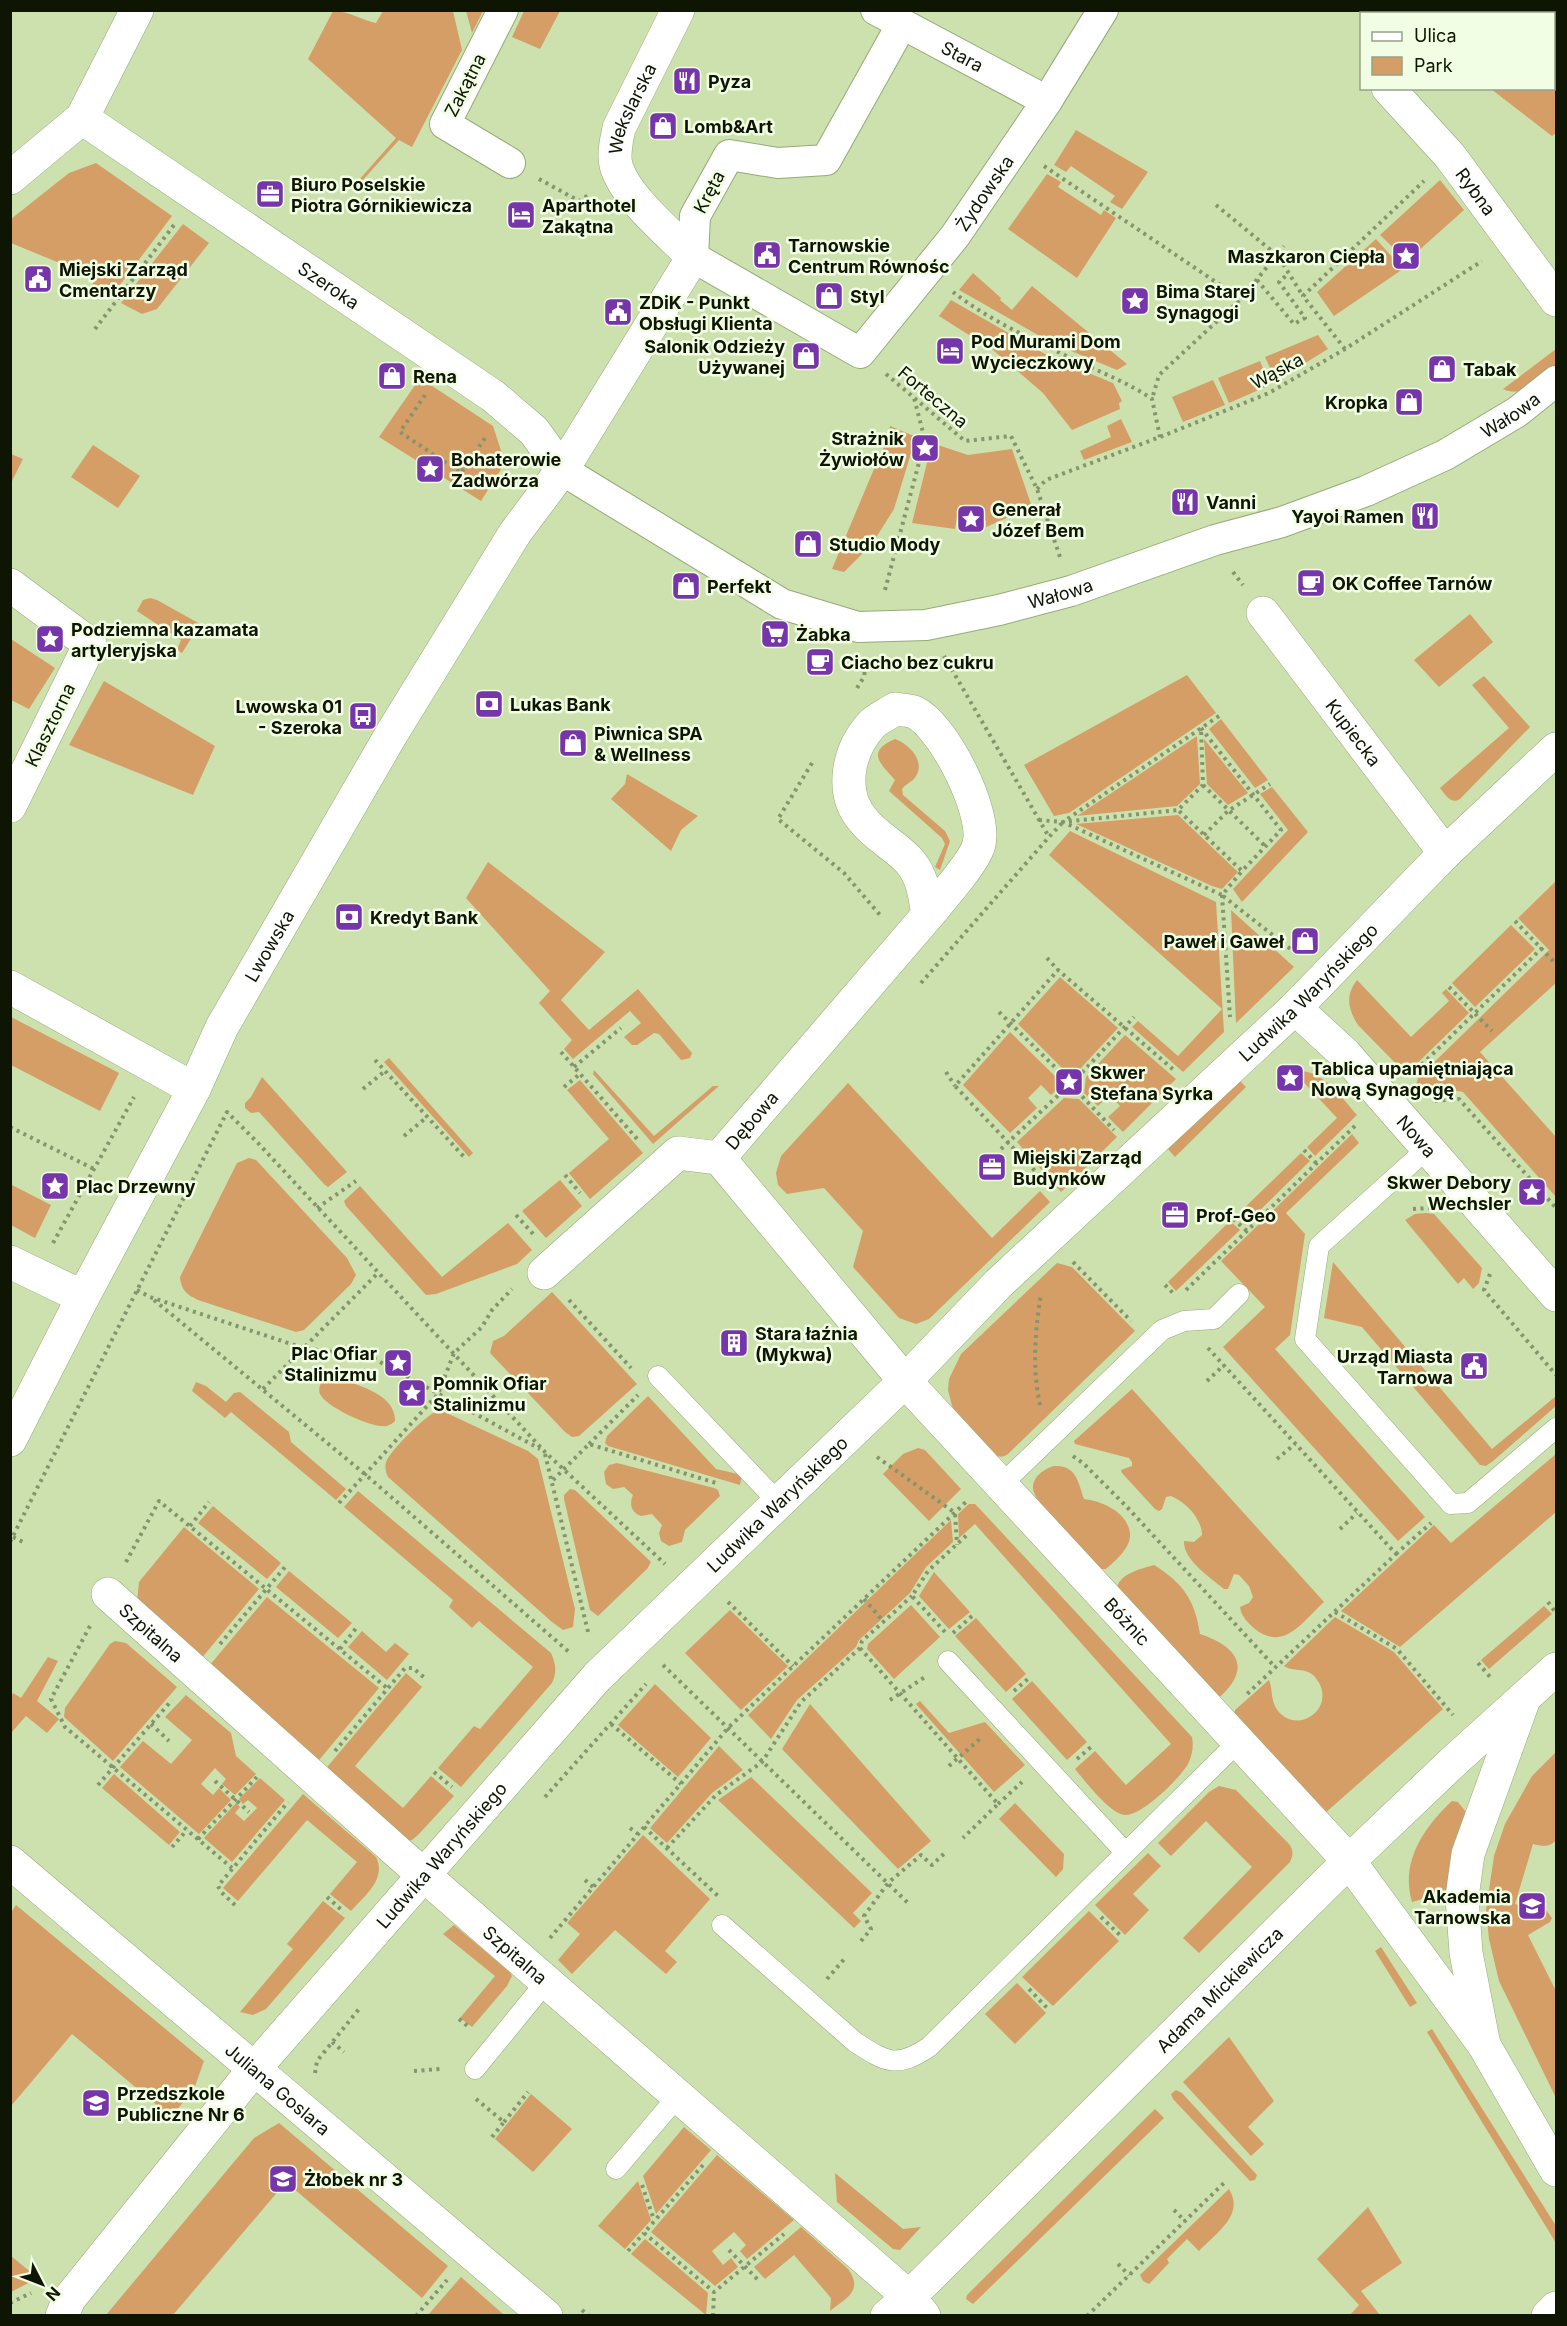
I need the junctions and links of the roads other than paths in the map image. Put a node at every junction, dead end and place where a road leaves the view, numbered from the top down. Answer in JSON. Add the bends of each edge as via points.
{"nodes":[{"id":1,"x":137,"y":10,"type":"edge"},
{"id":2,"x":503,"y":10,"type":"edge"},
{"id":3,"x":678,"y":10,"type":"edge"},
{"id":4,"x":876,"y":10,"type":"edge"},
{"id":5,"x":1103,"y":10,"type":"edge"},
{"id":6,"x":902,"y":24,"type":"junction"},
{"id":7,"x":1390,"y":90,"type":"edge"},
{"id":8,"x":1047,"y":101,"type":"junction"},
{"id":9,"x":82,"y":118,"type":"junction"},
{"id":10,"x":510,"y":163,"type":"road end"},
{"id":11,"x":10,"y":178,"type":"edge"},
{"id":12,"x":693,"y":257,"type":"junction"},
{"id":13,"x":1557,"y":300,"type":"edge"},
{"id":14,"x":1557,"y":381,"type":"edge"},
{"id":15,"x":562,"y":470,"type":"junction"},
{"id":16,"x":10,"y":585,"type":"edge"},
{"id":17,"x":1263,"y":613,"type":"dead end"},
{"id":18,"x":1557,"y":749,"type":"edge"},
{"id":19,"x":10,"y":806,"type":"edge"},
{"id":20,"x":1445,"y":853,"type":"junction"},
{"id":21,"x":928,"y":915,"type":"junction"},
{"id":22,"x":10,"y":987,"type":"edge"},
{"id":23,"x":1295,"y":1008,"type":"junction"},
{"id":24,"x":194,"y":1089,"type":"junction"},
{"id":25,"x":1428,"y":1148,"type":"junction"},
{"id":26,"x":719,"y":1158,"type":"junction"},
{"id":27,"x":23,"y":1268,"type":"edge"},
{"id":28,"x":544,"y":1273,"type":"road end"},
{"id":29,"x":1239,"y":1294,"type":"dead end"},
{"id":30,"x":1557,"y":1295,"type":"edge"},
{"id":31,"x":82,"y":1297,"type":"junction"},
{"id":32,"x":653,"y":1381,"type":"road end"},
{"id":33,"x":905,"y":1381,"type":"junction"},
{"id":34,"x":1557,"y":1428,"type":"edge"},
{"id":35,"x":10,"y":1440,"type":"edge"},
{"id":36,"x":987,"y":1490,"type":"junction"},
{"id":37,"x":770,"y":1494,"type":"junction"},
{"id":38,"x":108,"y":1593,"type":"dead end"},
{"id":39,"x":948,"y":1661,"type":"road end"},
{"id":40,"x":1557,"y":1669,"type":"edge"},
{"id":41,"x":1511,"y":1690,"type":"junction"},
{"id":42,"x":1239,"y":1741,"type":"junction"},
{"id":43,"x":1125,"y":1852,"type":"junction"},
{"id":44,"x":1349,"y":1861,"type":"junction"},
{"id":45,"x":11,"y":1865,"type":"edge"},
{"id":46,"x":423,"y":1874,"type":"junction"},
{"id":47,"x":722,"y":1925,"type":"dead end"},
{"id":48,"x":536,"y":1973,"type":"junction"},
{"id":49,"x":1484,"y":2045,"type":"junction"},
{"id":50,"x":255,"y":2068,"type":"junction"},
{"id":51,"x":475,"y":2069,"type":"dead end"},
{"id":52,"x":678,"y":2096,"type":"junction"},
{"id":53,"x":616,"y":2169,"type":"dead end"},
{"id":54,"x":1557,"y":2170,"type":"edge"},
{"id":55,"x":1557,"y":2308,"type":"edge"},
{"id":56,"x":907,"y":2310,"type":"edge"},
{"id":57,"x":62,"y":2316,"type":"edge"},
{"id":58,"x":546,"y":2316,"type":"edge"},
{"id":59,"x":1548,"y":2316,"type":"edge"}],
"edges":[{"from":1,"to":9,"type":"street"},
{"from":2,"to":10,"type":"street","name":"Zakątna","via":[[445,124]]},
{"from":3,"to":12,"type":"street","name":"Wekslarska","via":[[620,128],[615,163],[625,188]]},
{"from":4,"to":6,"type":"street","name":"Stara"},
{"from":5,"to":8,"type":"street","name":"Żydowska"},
{"from":6,"to":8,"type":"street","name":"Stara"},
{"from":6,"to":12,"type":"street","name":"Kręta","via":[[826,160],[778,163],[729,155],[695,216]]},
{"from":7,"to":13,"type":"street","name":"Rybna","via":[[1450,156]]},
{"from":8,"to":12,"type":"street","name":"Żydowska","via":[[955,236],[860,353]]},
{"from":9,"to":11,"type":"street"},
{"from":9,"to":15,"type":"street","name":"Szeroka","via":[[493,396],[534,431]]},
{"from":12,"to":15,"type":"street","name":"Lwowska"},
{"from":14,"to":15,"type":"street","name":"Wałowa","via":[[1516,412],[1445,455],[1366,490],[1282,522],[1215,540],[1071,591],[926,625],[858,627],[782,604]]},
{"from":15,"to":24,"type":"street","name":"Lwowska","via":[[515,533],[392,733],[222,1027]]},
{"from":16,"to":19,"type":"street","name":"Klasztorna","via":[[90,644]]},
{"from":17,"to":20,"type":"street","name":"Kupiecka"},
{"from":18,"to":20,"type":"street","name":"Ludwika Waryńskiego"},
{"from":20,"to":23,"type":"street","name":"Ludwika Waryńskiego"},
{"from":21,"to":21,"type":"street","name":"Dębowa","via":[[979,844],[978,815],[969,789],[933,727],[914,712],[895,709],[873,722],[859,742],[851,762],[848,795],[862,820],[911,864],[923,888]]},
{"from":21,"to":26,"type":"street","name":"Dębowa"},
{"from":22,"to":24,"type":"street"},
{"from":23,"to":25,"type":"street","name":"Nowa","via":[[1345,1054],[1394,1090]]},
{"from":23,"to":33,"type":"street","name":"Ludwika Waryńskiego","via":[[999,1283]]},
{"from":24,"to":31,"type":"street","name":"Lwowska"},
{"from":25,"to":30,"type":"street","name":"Nowa"},
{"from":25,"to":34,"type":"lane","via":[[1319,1246],[1305,1339],[1451,1504],[1468,1503]]},
{"from":26,"to":28,"type":"street","name":"Dębowa","via":[[678,1153]]},
{"from":26,"to":33,"type":"street","name":"Bóżnic"},
{"from":27,"to":31,"type":"street"},
{"from":29,"to":36,"type":"lane","via":[[1214,1318],[1184,1321],[1162,1330],[1049,1439]]},
{"from":31,"to":35,"type":"street","name":"Lwowska"},
{"from":32,"to":37,"type":"lane"},
{"from":33,"to":36,"type":"street","name":"Bóżnic"},
{"from":33,"to":37,"type":"street","name":"Ludwika Waryńskiego"},
{"from":36,"to":42,"type":"street","name":"Bóżnic"},
{"from":37,"to":46,"type":"street","name":"Ludwika Waryńskiego","via":[[689,1587],[597,1677]]},
{"from":38,"to":46,"type":"street","name":"Szpitalna"},
{"from":39,"to":43,"type":"lane"},
{"from":40,"to":41,"type":"street","name":"Adama Mickiewicza"},
{"from":41,"to":44,"type":"street","name":"Adama Mickiewicza"},
{"from":41,"to":49,"type":"street","via":[[1468,1854],[1462,1897],[1466,1953]]},
{"from":42,"to":43,"type":"lane"},
{"from":42,"to":44,"type":"street","name":"Bóżnic"},
{"from":43,"to":47,"type":"lane","via":[[928,2047],[911,2059],[894,2061],[878,2057],[855,2042]]},
{"from":44,"to":49,"type":"street","name":"Bóżnic"},
{"from":44,"to":56,"type":"street","name":"Adama Mickiewicza"},
{"from":45,"to":50,"type":"street","name":"Juliana Goslara"},
{"from":46,"to":48,"type":"street","name":"Szpitalna"},
{"from":46,"to":50,"type":"street","name":"Ludwika Waryńskiego"},
{"from":48,"to":51,"type":"lane"},
{"from":48,"to":52,"type":"street","name":"Szpitalna"},
{"from":49,"to":54,"type":"street"},
{"from":50,"to":57,"type":"street","name":"Ludwika Waryńskiego","via":[[69,2299]]},
{"from":50,"to":58,"type":"street","name":"Juliana Goslara"},
{"from":52,"to":53,"type":"lane"},
{"from":52,"to":56,"type":"street","name":"Szpitalna"},
{"from":55,"to":59,"type":"street"}]}
